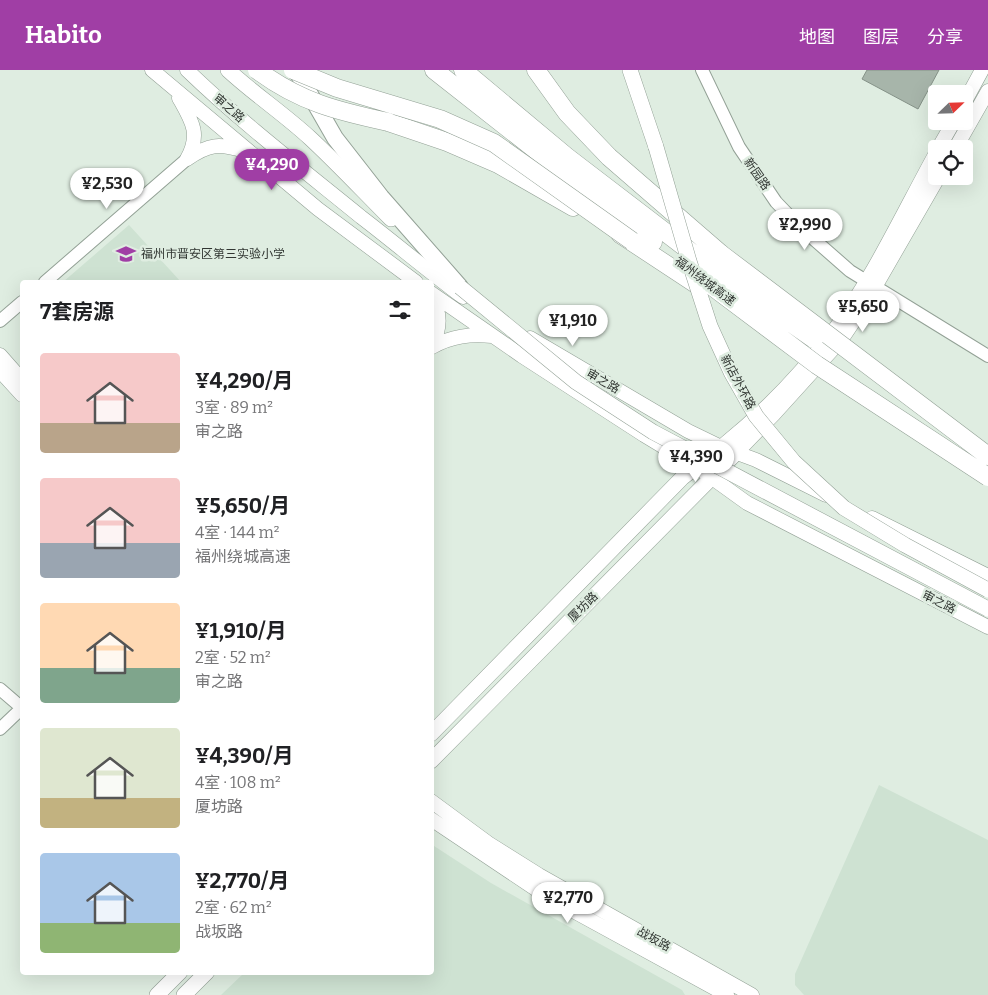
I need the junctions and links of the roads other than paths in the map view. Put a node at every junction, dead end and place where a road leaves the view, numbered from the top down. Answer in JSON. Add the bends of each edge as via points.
{"nodes":[{"id":1,"x":152,"y":70,"type":"edge"},
{"id":2,"x":187,"y":70,"type":"edge"},
{"id":3,"x":228,"y":70,"type":"edge"},
{"id":4,"x":258,"y":70,"type":"edge"},
{"id":5,"x":294,"y":70,"type":"edge"},
{"id":6,"x":434,"y":70,"type":"edge"},
{"id":7,"x":463,"y":70,"type":"edge"},
{"id":8,"x":536,"y":70,"type":"edge"},
{"id":9,"x":630,"y":70,"type":"edge"},
{"id":10,"x":702,"y":70,"type":"edge"},
{"id":11,"x":982,"y":70,"type":"edge"},
{"id":12,"x":973,"y":86,"type":"edge"},
{"id":13,"x":175,"y":90,"type":"junction"},
{"id":14,"x":988,"y":91,"type":"edge"},
{"id":15,"x":960,"y":140,"type":"edge"},
{"id":16,"x":251,"y":154,"type":"junction"},
{"id":17,"x":187,"y":159,"type":"junction"},
{"id":18,"x":928,"y":168,"type":"edge"},
{"id":19,"x":933,"y":185,"type":"edge"},
{"id":20,"x":632,"y":241,"type":"junction"},
{"id":21,"x":709,"y":272,"type":"junction"},
{"id":22,"x":47,"y":280,"type":"edge"},
{"id":23,"x":413,"y":280,"type":"edge"},
{"id":24,"x":870,"y":283,"type":"junction"},
{"id":25,"x":460,"y":287,"type":"junction"},
{"id":26,"x":434,"y":297,"type":"edge"},
{"id":27,"x":434,"y":302,"type":"edge"},
{"id":28,"x":20,"y":304,"type":"edge"},
{"id":29,"x":0,"y":321,"type":"edge"},
{"id":30,"x":494,"y":337,"type":"junction"},
{"id":31,"x":434,"y":342,"type":"edge"},
{"id":32,"x":434,"y":346,"type":"edge"},
{"id":33,"x":0,"y":355,"type":"edge"},
{"id":34,"x":988,"y":356,"type":"edge"},
{"id":35,"x":0,"y":371,"type":"edge"},
{"id":36,"x":20,"y":378,"type":"edge"},
{"id":37,"x":20,"y":393,"type":"edge"},
{"id":38,"x":721,"y":447,"type":"junction"},
{"id":39,"x":736,"y":452,"type":"junction"},
{"id":40,"x":988,"y":457,"type":"edge"},
{"id":41,"x":697,"y":467,"type":"junction"},
{"id":42,"x":712,"y":476,"type":"junction"},
{"id":43,"x":988,"y":477,"type":"edge"},
{"id":44,"x":988,"y":576,"type":"edge"},
{"id":45,"x":988,"y":590,"type":"edge"},
{"id":46,"x":988,"y":609,"type":"edge"},
{"id":47,"x":988,"y":627,"type":"edge"},
{"id":48,"x":0,"y":689,"type":"edge"},
{"id":49,"x":20,"y":706,"type":"edge"},
{"id":50,"x":20,"y":710,"type":"edge"},
{"id":51,"x":0,"y":729,"type":"edge"},
{"id":52,"x":434,"y":731,"type":"edge"},
{"id":53,"x":434,"y":758,"type":"edge"},
{"id":54,"x":434,"y":803,"type":"edge"},
{"id":55,"x":434,"y":821,"type":"edge"},
{"id":56,"x":177,"y":975,"type":"edge"},
{"id":57,"x":204,"y":975,"type":"edge"},
{"id":58,"x":731,"y":992,"type":"edge"},
{"id":59,"x":749,"y":994,"type":"edge"},
{"id":60,"x":157,"y":995,"type":"edge"},
{"id":61,"x":184,"y":995,"type":"edge"}],
"edges":[{"from":1,"to":13,"type":"main road","name":"审之路"},
{"from":2,"to":38,"type":"main road","name":"审之路","via":[[306,174],[467,300],[688,431]]},
{"from":3,"to":25,"type":"main road","via":[[310,138]]},
{"from":4,"to":20,"type":"highway","bridge":true,"via":[[281,87],[314,103],[388,122],[498,164]]},
{"from":5,"to":20,"type":"highway","bridge":true,"via":[[337,88],[440,119],[494,143]]},
{"from":5,"to":25,"type":"highway","via":[[335,138],[381,197]]},
{"from":6,"to":21,"type":"highway","name":"福州绕城高速"},
{"from":7,"to":21,"type":"highway","name":"福州绕城高速"},
{"from":8,"to":21,"type":"highway","via":[[567,113],[609,156]]},
{"from":9,"to":45,"type":"main road","name":"新店外环路","bridge":true,"via":[[648,118],[688,261],[710,326],[756,416],[794,462],[844,508]]},
{"from":10,"to":24,"type":"street","name":"新园路","via":[[738,147],[776,202],[817,244]]},
{"from":11,"to":12,"type":"main road"},
{"from":13,"to":16,"type":"main road","name":"审之路"},
{"from":13,"to":17,"type":"main road","via":[[188,113],[194,134]]},
{"from":14,"to":15,"type":"main road"},
{"from":16,"to":17,"type":"main road","via":[[217,145],[203,148]]},
{"from":16,"to":23,"type":"main road","name":"审之路"},
{"from":17,"to":22,"type":"street"},
{"from":18,"to":24,"type":"main road"},
{"from":19,"to":24,"type":"main road"},
{"from":20,"to":21,"type":"highway"},
{"from":21,"to":40,"type":"highway","name":"福州绕城高速","bridge":true},
{"from":21,"to":43,"type":"highway","name":"福州绕城高速","bridge":true,"via":[[816,365]]},
{"from":24,"to":34,"type":"street","name":"新园路"},
{"from":24,"to":38,"type":"main road","via":[[765,408]]},
{"from":24,"to":39,"type":"main road","via":[[841,340]]},
{"from":25,"to":46,"type":"main road","bridge":true,"via":[[576,382],[653,432]]},
{"from":26,"to":30,"type":"main road","name":"审之路"},
{"from":27,"to":31,"type":"main road","via":[[439,314]]},
{"from":28,"to":29,"type":"street"},
{"from":30,"to":32,"type":"main road","via":[[458,336]]},
{"from":30,"to":41,"type":"main road","name":"审之路"},
{"from":33,"to":36,"type":"main road"},
{"from":35,"to":37,"type":"main road"},
{"from":38,"to":39,"type":"main road","name":"审之路"},
{"from":38,"to":41,"type":"main road","name":"厦坊路"},
{"from":39,"to":42,"type":"main road","name":"厦坊路"},
{"from":39,"to":44,"type":"main road","name":"审之路"},
{"from":41,"to":42,"type":"main road","name":"审之路"},
{"from":41,"to":52,"type":"main road","name":"厦坊路","via":[[682,478]]},
{"from":42,"to":47,"type":"main road","name":"审之路","via":[[747,502]]},
{"from":42,"to":53,"type":"main road","name":"厦坊路"},
{"from":48,"to":49,"type":"street"},
{"from":50,"to":51,"type":"street"},
{"from":54,"to":58,"type":"main road","name":"战坂路","via":[[532,871]]},
{"from":55,"to":58,"type":"main road","name":"战坂路","via":[[546,896]]},
{"from":56,"to":60,"type":"main road"},
{"from":57,"to":61,"type":"main road"},
{"from":58,"to":59,"type":"main road","name":"战坂路"}]}
